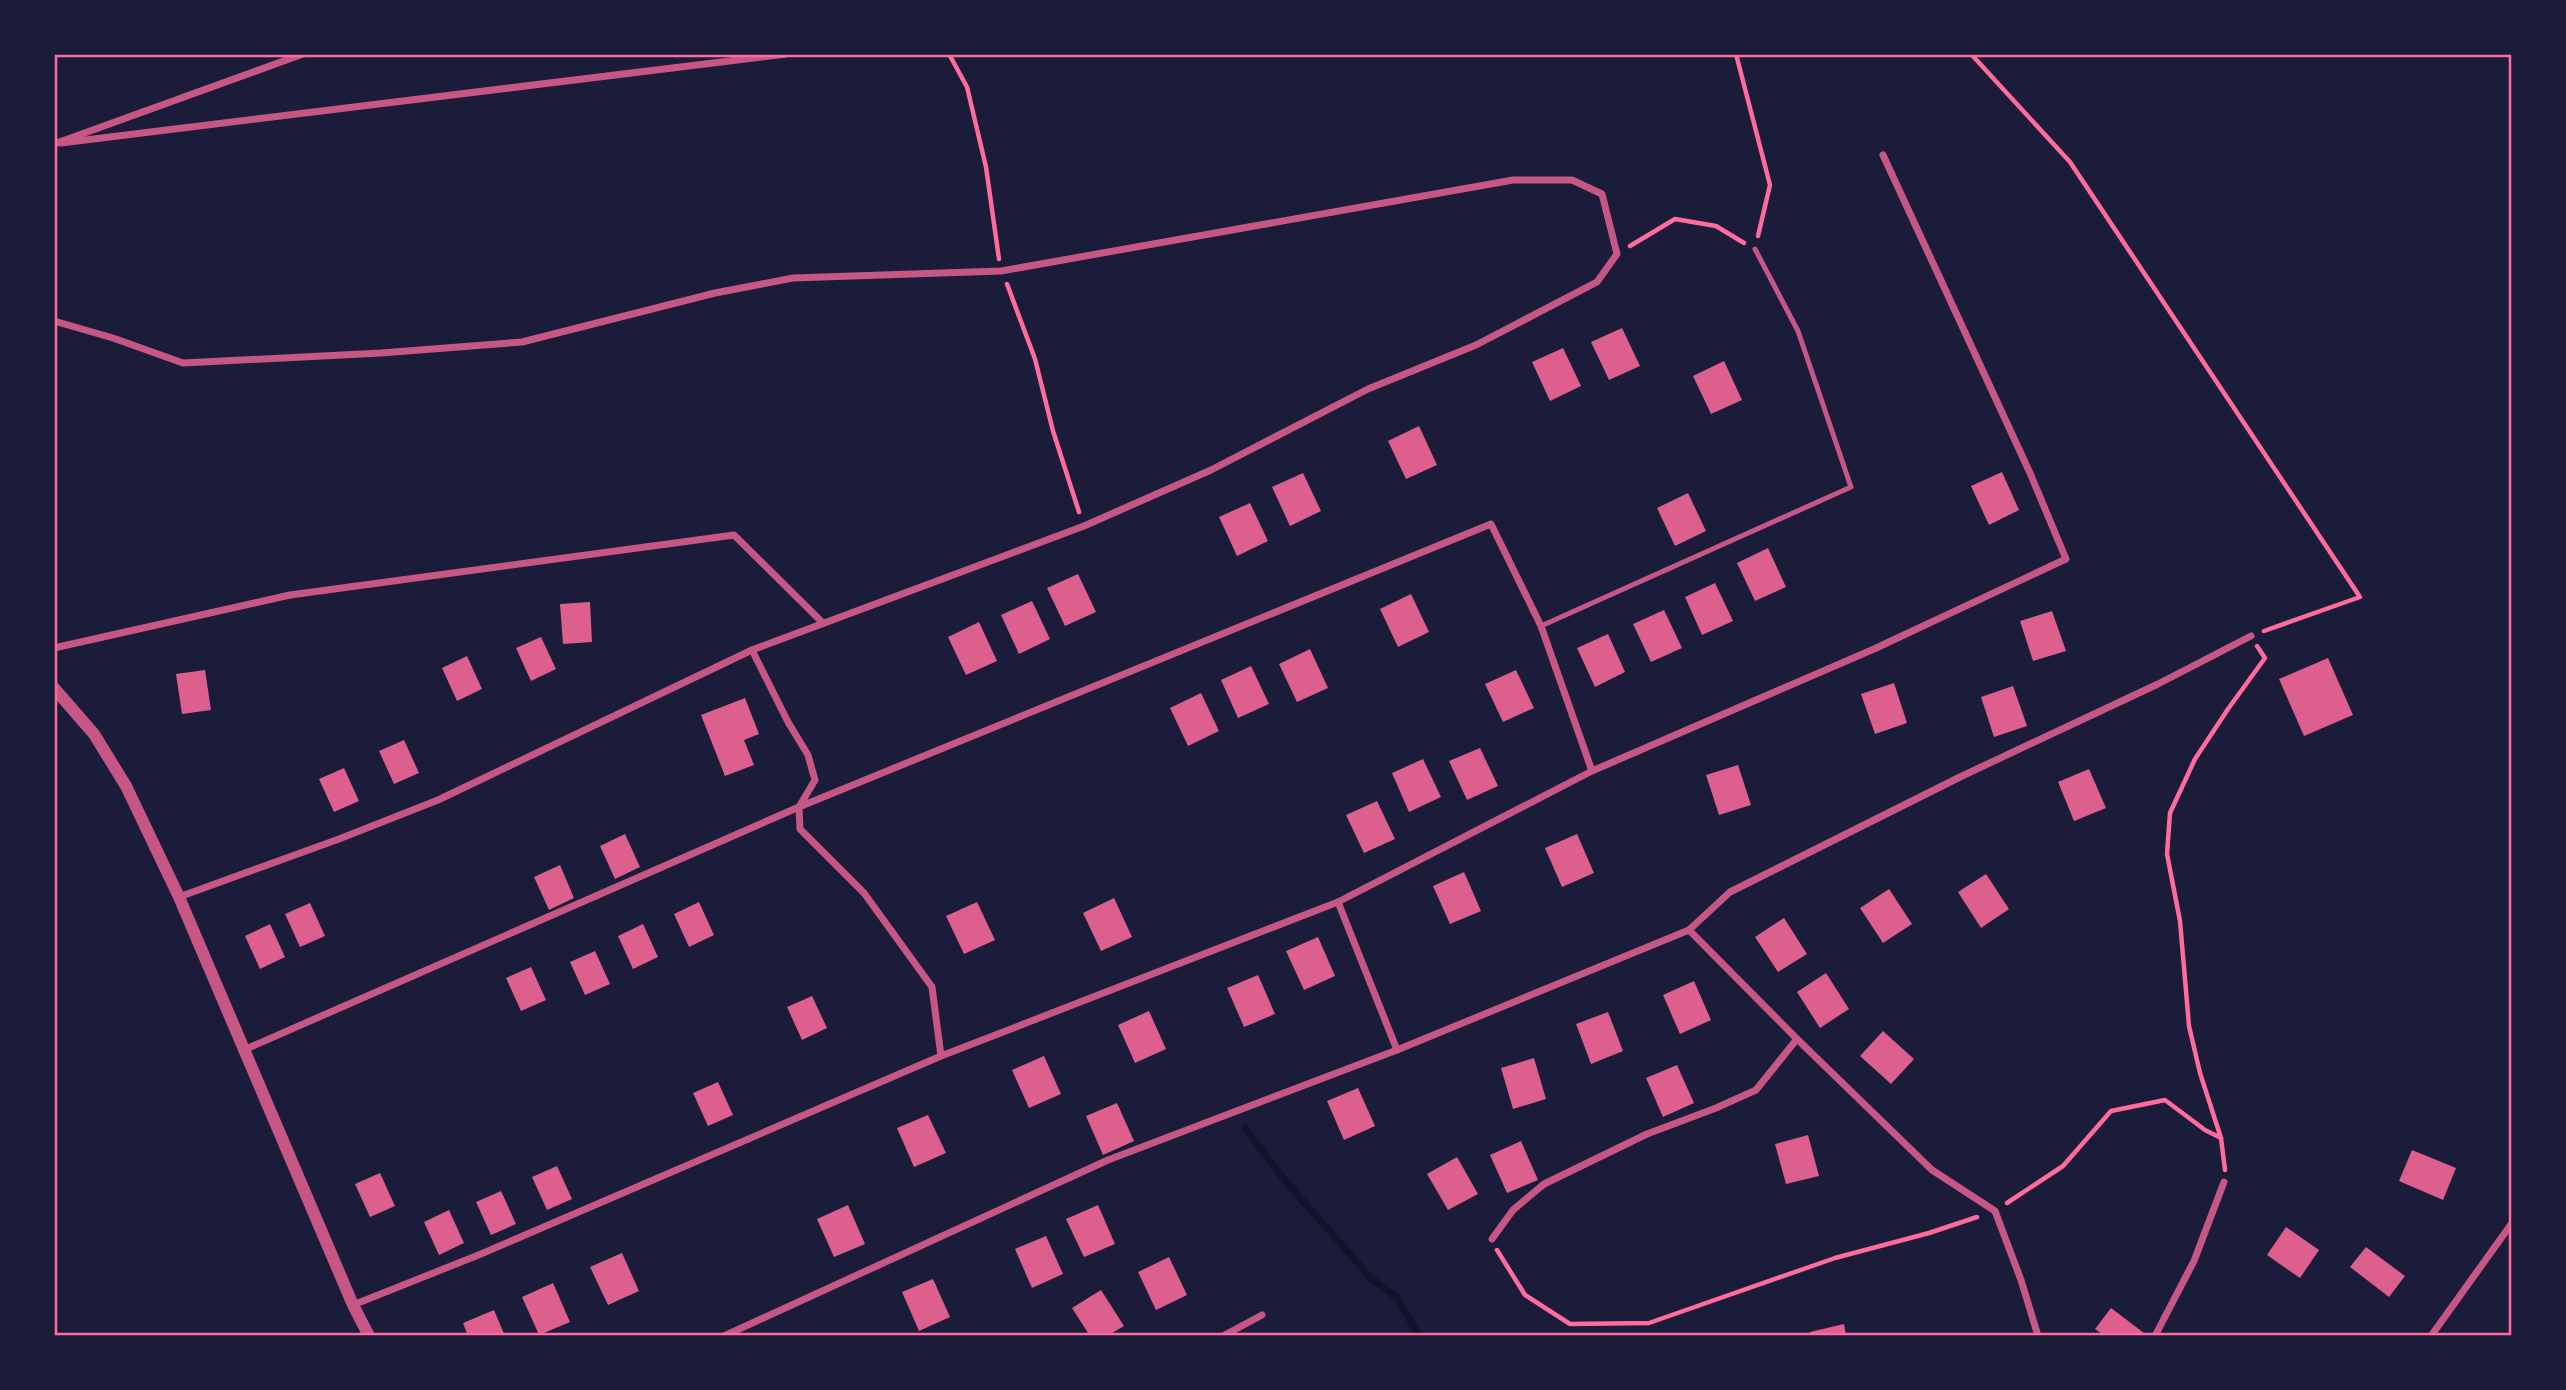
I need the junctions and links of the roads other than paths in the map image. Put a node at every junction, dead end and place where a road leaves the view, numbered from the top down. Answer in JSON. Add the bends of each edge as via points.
{"nodes":[{"id":1,"x":303,"y":54,"type":"edge"},
{"id":2,"x":786,"y":54,"type":"edge"},
{"id":3,"x":58,"y":143,"type":"edge"},
{"id":4,"x":1883,"y":155,"type":"dead end"},
{"id":5,"x":1755,"y":249,"type":"road end"},
{"id":6,"x":54,"y":321,"type":"edge"},
{"id":7,"x":823,"y":623,"type":"junction"},
{"id":8,"x":1541,"y":626,"type":"junction"},
{"id":9,"x":2251,"y":636,"type":"road end"},
{"id":10,"x":54,"y":649,"type":"edge"},
{"id":11,"x":752,"y":650,"type":"junction"},
{"id":12,"x":54,"y":688,"type":"edge"},
{"id":13,"x":1592,"y":771,"type":"junction"},
{"id":14,"x":799,"y":807,"type":"junction"},
{"id":15,"x":179,"y":897,"type":"junction"},
{"id":16,"x":1338,"y":902,"type":"junction"},
{"id":17,"x":1689,"y":930,"type":"junction"},
{"id":18,"x":1797,"y":1039,"type":"junction"},
{"id":19,"x":246,"y":1049,"type":"junction"},
{"id":20,"x":1397,"y":1050,"type":"junction"},
{"id":21,"x":941,"y":1056,"type":"junction"},
{"id":22,"x":2224,"y":1182,"type":"road end"},
{"id":23,"x":2512,"y":1223,"type":"edge"},
{"id":24,"x":1492,"y":1239,"type":"road end"},
{"id":25,"x":353,"y":1305,"type":"junction"},
{"id":26,"x":1262,"y":1315,"type":"dead end"},
{"id":27,"x":369,"y":1336,"type":"edge"},
{"id":28,"x":724,"y":1336,"type":"edge"},
{"id":29,"x":1223,"y":1336,"type":"edge"},
{"id":30,"x":2038,"y":1336,"type":"edge"},
{"id":31,"x":2155,"y":1336,"type":"edge"},
{"id":32,"x":2431,"y":1336,"type":"edge"}],
"edges":[{"from":1,"to":3,"type":"street"},
{"from":2,"to":3,"type":"street"},
{"from":4,"to":13,"type":"street","via":[[2066,559],[1874,649]]},
{"from":5,"to":8,"type":"lane","via":[[1798,331],[1851,487]]},
{"from":6,"to":7,"type":"street","via":[[183,363],[522,342],[793,278],[1000,271],[1513,180],[1573,180],[1602,194],[1617,254],[1597,282],[1476,345],[1368,389],[1211,470],[1084,526]]},
{"from":7,"to":10,"type":"street","via":[[734,535],[290,595]]},
{"from":7,"to":11,"type":"street"},
{"from":8,"to":13,"type":"street"},
{"from":8,"to":14,"type":"street","via":[[1490,524]]},
{"from":9,"to":17,"type":"street","via":[[1730,892]]},
{"from":11,"to":14,"type":"street","via":[[808,755],[815,780]]},
{"from":11,"to":15,"type":"street","via":[[438,800]]},
{"from":12,"to":15,"type":"street","via":[[94,734],[126,786]]},
{"from":13,"to":16,"type":"street"},
{"from":14,"to":19,"type":"street"},
{"from":14,"to":21,"type":"street","via":[[800,829],[864,893],[932,987]]},
{"from":15,"to":19,"type":"street"},
{"from":16,"to":20,"type":"street"},
{"from":16,"to":21,"type":"street"},
{"from":17,"to":18,"type":"street"},
{"from":17,"to":20,"type":"street"},
{"from":18,"to":24,"type":"street","via":[[1756,1090],[1647,1134],[1544,1184],[1513,1210]]},
{"from":18,"to":30,"type":"street","via":[[1932,1170],[1995,1211]]},
{"from":19,"to":25,"type":"street"},
{"from":20,"to":28,"type":"street","via":[[1108,1160]]},
{"from":21,"to":25,"type":"street"},
{"from":22,"to":31,"type":"street","via":[[2194,1261]]},
{"from":23,"to":32,"type":"street"},
{"from":25,"to":27,"type":"street"},
{"from":26,"to":29,"type":"street"}]}
